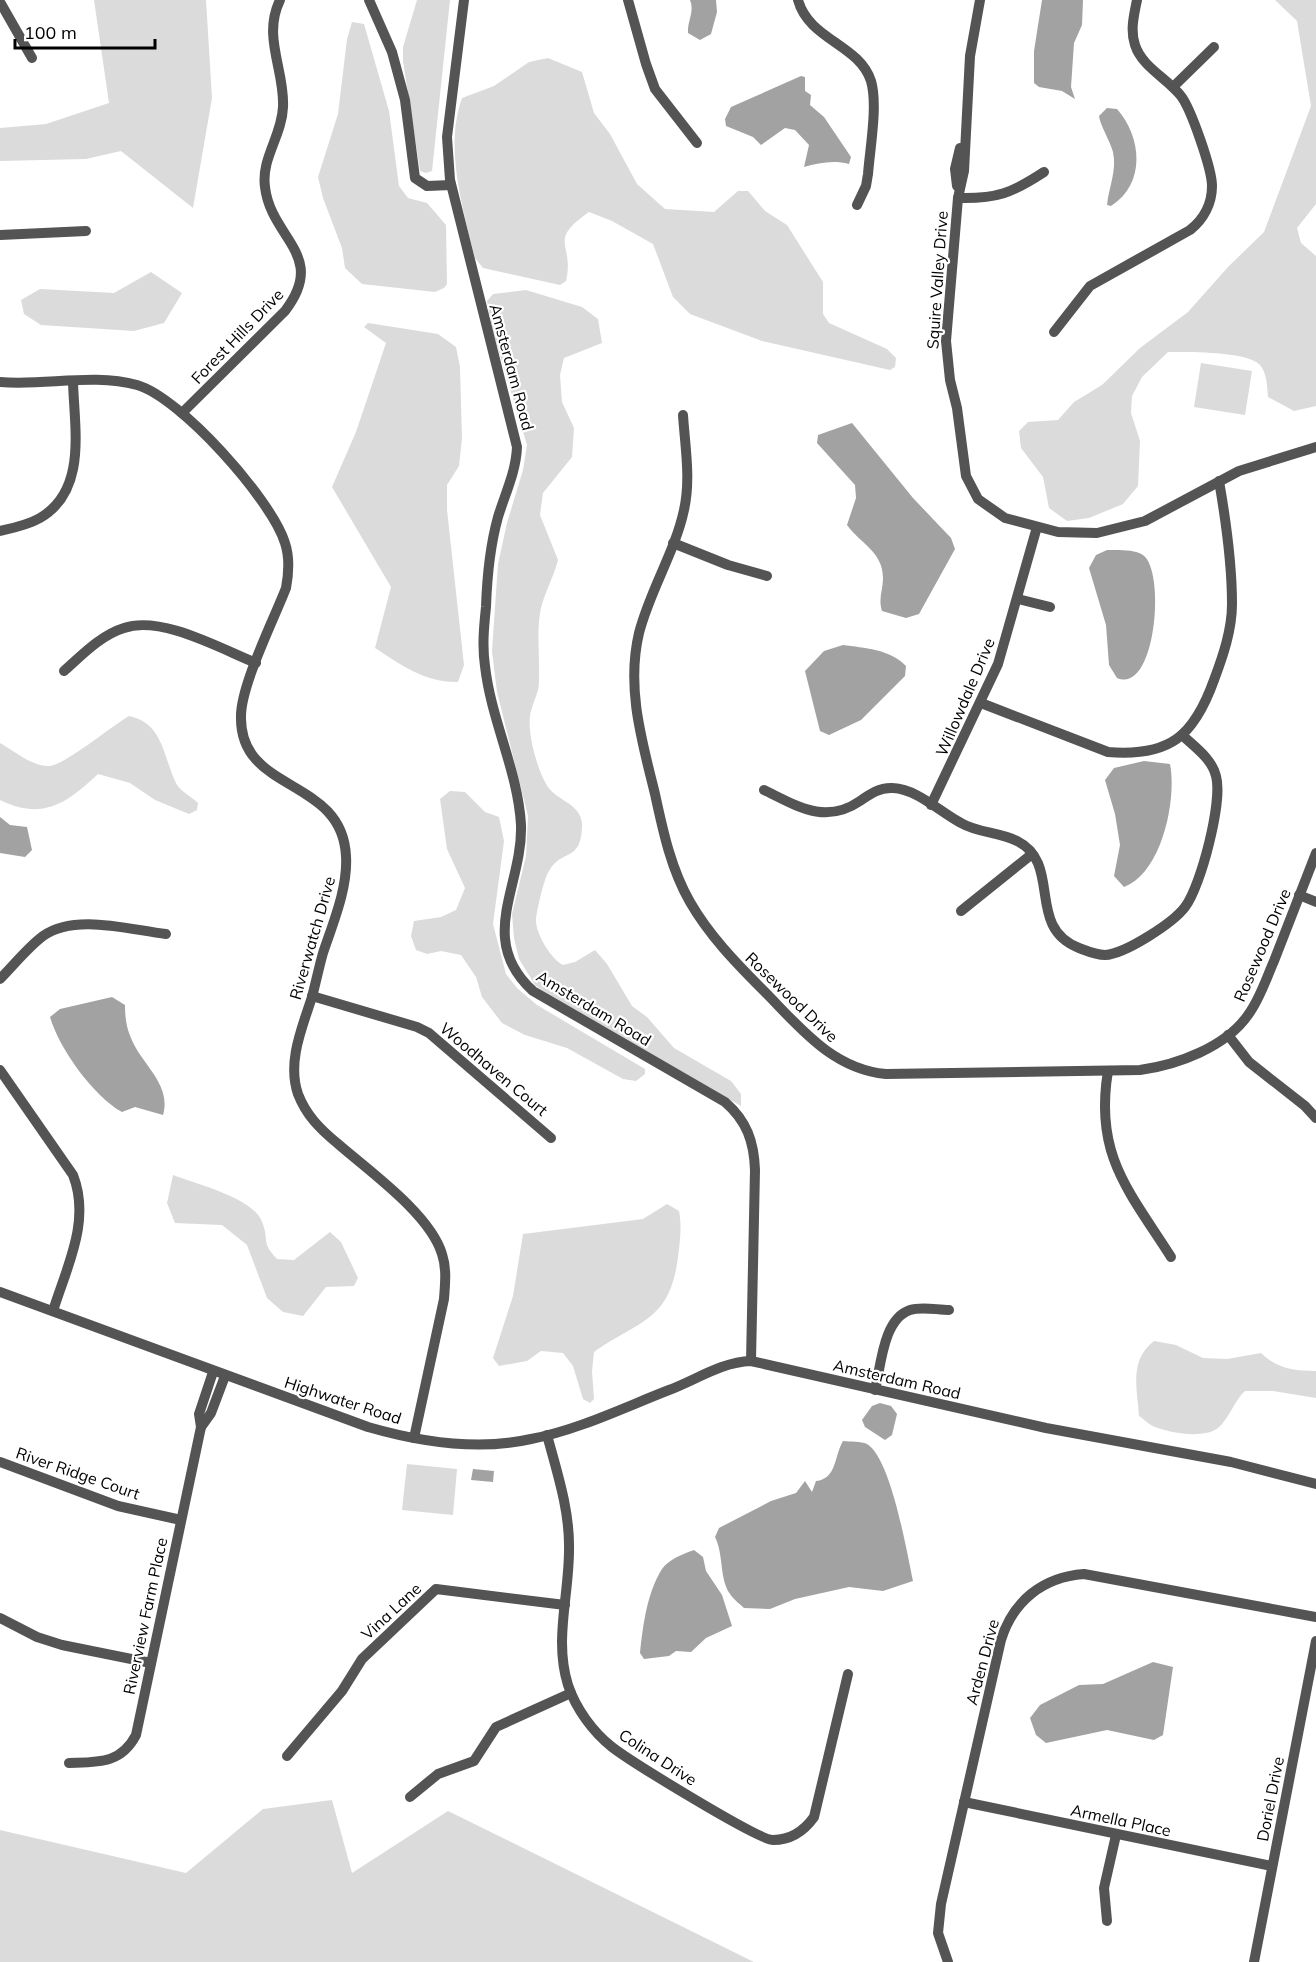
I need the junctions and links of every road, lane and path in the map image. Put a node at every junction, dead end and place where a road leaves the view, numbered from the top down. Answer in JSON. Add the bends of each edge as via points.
{"nodes":[{"id":1,"x":280,"y":0,"type":"edge"},
{"id":2,"x":369,"y":0,"type":"edge"},
{"id":3,"x":464,"y":0,"type":"edge"},
{"id":4,"x":628,"y":0,"type":"edge"},
{"id":5,"x":798,"y":0,"type":"edge"},
{"id":6,"x":980,"y":0,"type":"edge"},
{"id":7,"x":1137,"y":0,"type":"edge"},
{"id":8,"x":0,"y":2,"type":"edge"},
{"id":9,"x":1214,"y":47,"type":"dead end"},
{"id":10,"x":32,"y":58,"type":"dead end"},
{"id":11,"x":1173,"y":87,"type":"junction"},
{"id":12,"x":697,"y":143,"type":"dead end"},
{"id":13,"x":1044,"y":172,"type":"dead end"},
{"id":14,"x":451,"y":185,"type":"junction"},
{"id":15,"x":958,"y":198,"type":"junction"},
{"id":16,"x":857,"y":206,"type":"dead end"},
{"id":17,"x":86,"y":231,"type":"dead end"},
{"id":18,"x":0,"y":235,"type":"edge"},
{"id":19,"x":1054,"y":332,"type":"dead end"},
{"id":20,"x":73,"y":381,"type":"junction"},
{"id":21,"x":0,"y":382,"type":"edge"},
{"id":22,"x":182,"y":413,"type":"junction"},
{"id":23,"x":683,"y":415,"type":"dead end"},
{"id":24,"x":1316,"y":447,"type":"edge"},
{"id":25,"x":1219,"y":481,"type":"junction"},
{"id":26,"x":1037,"y":527,"type":"junction"},
{"id":27,"x":0,"y":531,"type":"edge"},
{"id":28,"x":673,"y":543,"type":"junction"},
{"id":29,"x":767,"y":576,"type":"dead end"},
{"id":30,"x":1018,"y":599,"type":"junction"},
{"id":31,"x":1050,"y":607,"type":"dead end"},
{"id":32,"x":256,"y":663,"type":"junction"},
{"id":33,"x":64,"y":671,"type":"dead end"},
{"id":34,"x":981,"y":704,"type":"junction"},
{"id":35,"x":1182,"y":735,"type":"junction"},
{"id":36,"x":764,"y":790,"type":"dead end"},
{"id":37,"x":931,"y":805,"type":"junction"},
{"id":38,"x":1316,"y":853,"type":"edge"},
{"id":39,"x":1032,"y":854,"type":"junction"},
{"id":40,"x":1299,"y":895,"type":"junction"},
{"id":41,"x":1316,"y":902,"type":"edge"},
{"id":42,"x":960,"y":911,"type":"dead end"},
{"id":43,"x":166,"y":934,"type":"dead end"},
{"id":44,"x":0,"y":979,"type":"edge"},
{"id":45,"x":312,"y":996,"type":"junction"},
{"id":46,"x":1228,"y":1035,"type":"junction"},
{"id":47,"x":0,"y":1070,"type":"edge"},
{"id":48,"x":1108,"y":1071,"type":"junction"},
{"id":49,"x":1316,"y":1118,"type":"edge"},
{"id":50,"x":551,"y":1138,"type":"dead end"},
{"id":51,"x":1171,"y":1257,"type":"dead end"},
{"id":52,"x":0,"y":1292,"type":"edge"},
{"id":53,"x":948,"y":1310,"type":"dead end"},
{"id":54,"x":53,"y":1311,"type":"junction"},
{"id":55,"x":751,"y":1361,"type":"junction"},
{"id":56,"x":213,"y":1372,"type":"junction"},
{"id":57,"x":225,"y":1376,"type":"junction"},
{"id":58,"x":875,"y":1390,"type":"junction"},
{"id":59,"x":201,"y":1427,"type":"junction"},
{"id":60,"x":547,"y":1435,"type":"junction"},
{"id":61,"x":414,"y":1438,"type":"junction"},
{"id":62,"x":0,"y":1462,"type":"edge"},
{"id":63,"x":1316,"y":1484,"type":"edge"},
{"id":64,"x":181,"y":1520,"type":"junction"},
{"id":65,"x":565,"y":1605,"type":"junction"},
{"id":66,"x":1316,"y":1617,"type":"edge"},
{"id":67,"x":0,"y":1618,"type":"edge"},
{"id":68,"x":1316,"y":1641,"type":"edge"},
{"id":69,"x":151,"y":1663,"type":"junction"},
{"id":70,"x":848,"y":1674,"type":"dead end"},
{"id":71,"x":571,"y":1693,"type":"junction"},
{"id":72,"x":287,"y":1756,"type":"dead end"},
{"id":73,"x":69,"y":1763,"type":"dead end"},
{"id":74,"x":410,"y":1797,"type":"dead end"},
{"id":75,"x":964,"y":1802,"type":"junction"},
{"id":76,"x":1116,"y":1835,"type":"junction"},
{"id":77,"x":1272,"y":1866,"type":"junction"},
{"id":78,"x":1107,"y":1921,"type":"dead end"},
{"id":79,"x":948,"y":1962,"type":"edge"},
{"id":80,"x":1254,"y":1962,"type":"edge"}],
"edges":[{"from":1,"to":22,"type":"street","name":"Forest Hills Drive","via":[[271,34],[284,93],[283,111],[267,159],[265,189],[299,256],[301,283],[285,311]]},
{"from":2,"to":14,"type":"street","via":[[392,52],[402,90],[415,178],[427,186]]},
{"from":3,"to":14,"type":"street","name":"Amsterdam Road","via":[[447,137]]},
{"from":4,"to":12,"type":"street","via":[[655,89]]},
{"from":5,"to":16,"type":"street","via":[[808,21],[855,57],[870,79],[873,96],[868,174]]},
{"from":6,"to":15,"type":"street","name":"Squire Valley Drive","via":[[970,56],[964,171]]},
{"from":7,"to":11,"type":"street","via":[[1132,26],[1134,45],[1142,59]]},
{"from":8,"to":10,"type":"street"},
{"from":9,"to":11,"type":"street"},
{"from":11,"to":19,"type":"street","via":[[1192,116],[1212,183],[1206,212],[1191,230],[1090,286]]},
{"from":13,"to":15,"type":"street","via":[[1002,196]]},
{"from":14,"to":55,"type":"street","name":"Amsterdam Road","via":[[517,447],[491,552],[484,639],[491,698],[519,801],[521,827],[504,917],[507,950],[512,966],[534,991],[725,1102],[745,1124],[754,1150],[755,1170]]},
{"from":15,"to":26,"type":"street","name":"Squire Valley Drive","via":[[946,341],[966,476],[978,499],[994,512]]},
{"from":17,"to":18,"type":"street"},
{"from":20,"to":21,"type":"street","name":"Riverwatch Drive"},
{"from":20,"to":22,"type":"street","name":"Riverwatch Drive","via":[[141,386],[168,400]]},
{"from":20,"to":27,"type":"street","via":[[75,455],[69,485],[53,508],[40,518]]},
{"from":22,"to":32,"type":"street","name":"Riverwatch Drive","via":[[243,476],[285,541],[289,572],[286,588]]},
{"from":23,"to":28,"type":"street","name":"Rosewood Drive","via":[[687,489]]},
{"from":24,"to":25,"type":"street","name":"Squire Valley Drive"},
{"from":25,"to":26,"type":"street","name":"Squire Valley Drive","via":[[1145,521],[1120,528],[1079,533]]},
{"from":25,"to":35,"type":"street","via":[[1227,531],[1230,622],[1205,706]]},
{"from":26,"to":30,"type":"street","name":"Willowdale Drive"},
{"from":28,"to":29,"type":"street"},
{"from":28,"to":48,"type":"street","name":"Rosewood Drive","via":[[648,601],[639,635],[634,676],[636,710],[673,866],[692,905],[727,954],[823,1049],[836,1059],[871,1072]]},
{"from":30,"to":31,"type":"street"},
{"from":30,"to":34,"type":"street","name":"Willowdale Drive"},
{"from":32,"to":33,"type":"street","via":[[167,628],[145,625],[125,627],[108,635]]},
{"from":32,"to":45,"type":"street","name":"Riverwatch Drive","via":[[240,717],[248,748],[267,771],[322,804],[335,819],[345,845],[345,876]]},
{"from":34,"to":35,"type":"street","via":[[1108,752],[1149,750]]},
{"from":34,"to":37,"type":"street","name":"Willowdale Drive"},
{"from":35,"to":39,"type":"street","via":[[1211,764],[1219,790],[1196,888],[1186,906],[1170,921],[1110,954],[1076,947],[1051,926],[1040,866]]},
{"from":36,"to":37,"type":"street","via":[[820,814],[843,811],[875,791],[892,788],[905,789]]},
{"from":37,"to":39,"type":"street","via":[[962,824],[1019,842]]},
{"from":38,"to":40,"type":"street","name":"Rosewood Drive"},
{"from":39,"to":42,"type":"street"},
{"from":40,"to":41,"type":"street"},
{"from":40,"to":46,"type":"street","name":"Rosewood Drive","via":[[1256,1002],[1244,1021]]},
{"from":43,"to":44,"type":"street","via":[[97,926],[64,927],[43,936]]},
{"from":45,"to":50,"type":"street","name":"Woodhaven Court","via":[[429,1033]]},
{"from":45,"to":61,"type":"street","name":"Riverwatch Drive","via":[[294,1061],[294,1080],[303,1105],[317,1126],[421,1217],[442,1254],[444,1299]]},
{"from":46,"to":48,"type":"street","name":"Rosewood Drive","via":[[1169,1064]]},
{"from":46,"to":49,"type":"street","via":[[1249,1062]]},
{"from":47,"to":54,"type":"street","via":[[73,1175],[78,1190],[81,1204],[76,1236]]},
{"from":48,"to":51,"type":"street","via":[[1104,1123],[1116,1169]]},
{"from":52,"to":54,"type":"street","name":"Highwater Road"},
{"from":53,"to":58,"type":"street","via":[[910,1310],[898,1318],[891,1328]]},
{"from":54,"to":56,"type":"street","name":"Highwater Road"},
{"from":55,"to":58,"type":"street","name":"Amsterdam Road"},
{"from":55,"to":60,"type":"street","name":"Highwater Road","via":[[729,1364]]},
{"from":56,"to":57,"type":"street","name":"Highwater Road"},
{"from":56,"to":59,"type":"street","name":"Riverview Farm Place","via":[[199,1414]]},
{"from":57,"to":59,"type":"street","name":"Riverview Farm Place","via":[[211,1413]]},
{"from":57,"to":61,"type":"street","name":"Highwater Road","via":[[368,1427]]},
{"from":58,"to":63,"type":"street","name":"Amsterdam Road","via":[[1046,1428],[1231,1462]]},
{"from":59,"to":64,"type":"street","name":"Riverview Farm Place"},
{"from":60,"to":61,"type":"street","name":"Highwater Road","via":[[492,1444]]},
{"from":60,"to":65,"type":"street","name":"Colina Drive","via":[[569,1533]]},
{"from":62,"to":64,"type":"street","name":"River Ridge Court","via":[[118,1506]]},
{"from":64,"to":69,"type":"street","name":"Riverview Farm Place"},
{"from":65,"to":71,"type":"street","name":"Colina Drive","via":[[561,1644]]},
{"from":65,"to":72,"type":"street","name":"Vina Lane","via":[[436,1590],[362,1659],[342,1691]]},
{"from":66,"to":75,"type":"street","name":"Arden Drive","via":[[1098,1575],[1072,1575],[1047,1583],[1023,1600],[1005,1627]]},
{"from":67,"to":69,"type":"street","via":[[62,1645]]},
{"from":68,"to":77,"type":"street","name":"Doriel Drive"},
{"from":69,"to":73,"type":"street","name":"Riverview Farm Place","via":[[136,1735],[130,1745],[111,1760]]},
{"from":70,"to":71,"type":"street","name":"Colina Drive","via":[[814,1817],[802,1832],[772,1840],[744,1829],[612,1747],[582,1715]]},
{"from":71,"to":74,"type":"street","via":[[496,1726],[474,1761],[438,1774]]},
{"from":75,"to":76,"type":"street","name":"Armella Place"},
{"from":75,"to":79,"type":"street","name":"Arden Drive","via":[[938,1921],[941,1946]]},
{"from":76,"to":77,"type":"street","name":"Armella Place"},
{"from":76,"to":78,"type":"street","via":[[1104,1888]]},
{"from":77,"to":80,"type":"street","name":"Doriel Drive"}]}
